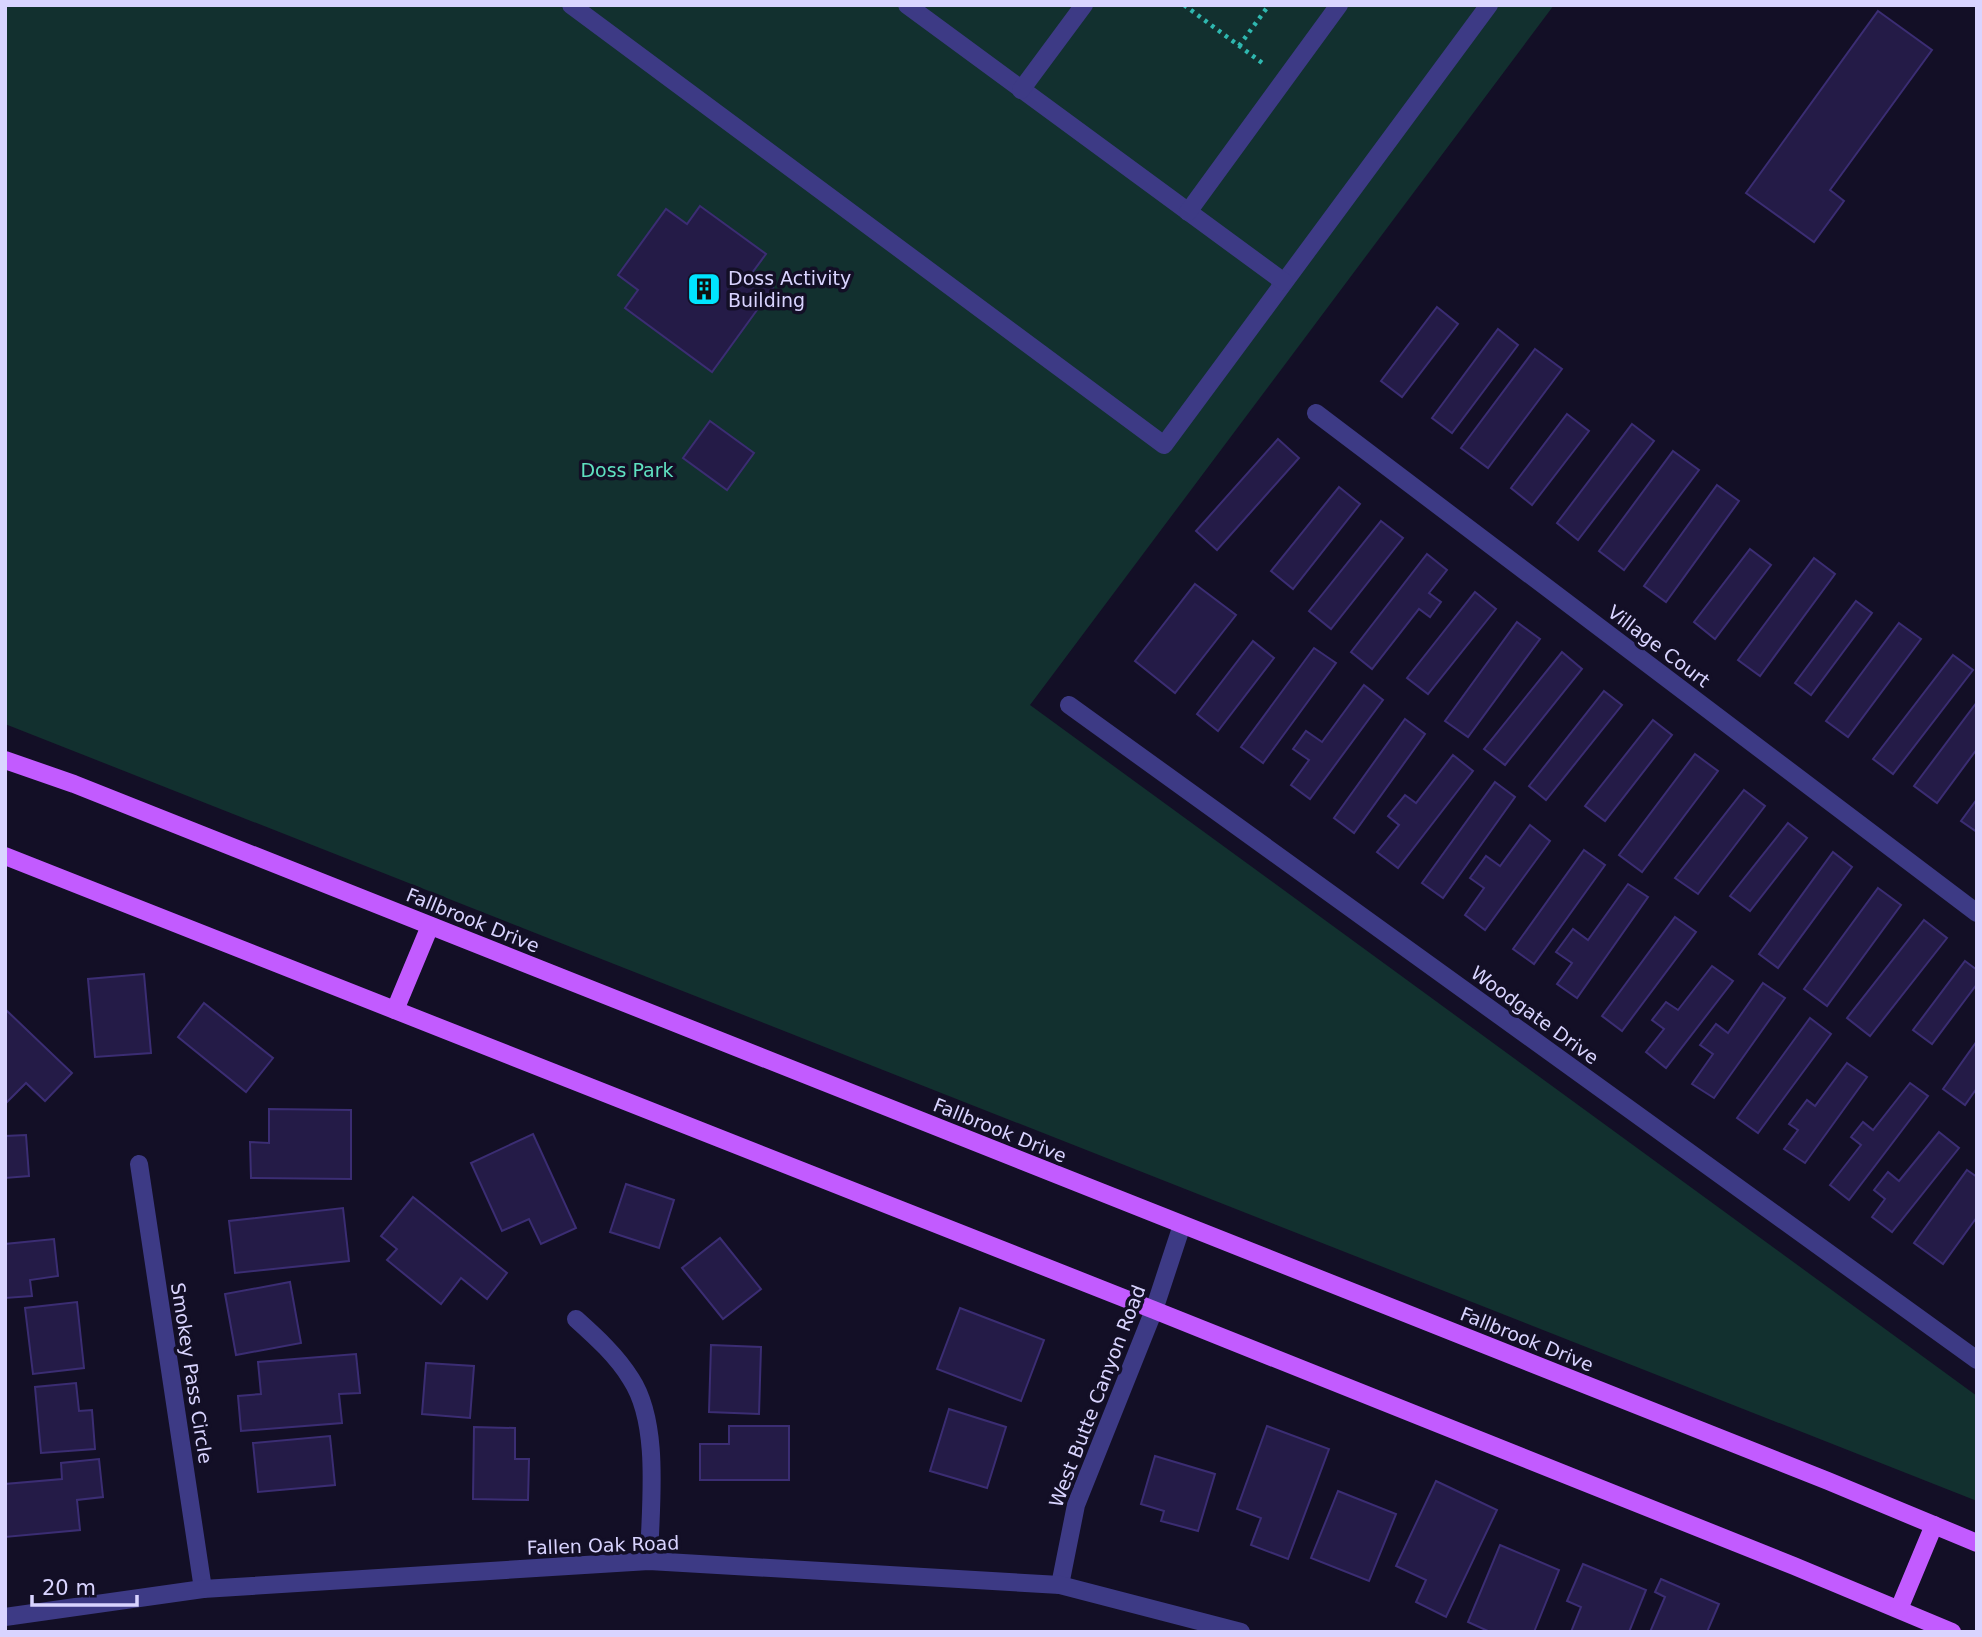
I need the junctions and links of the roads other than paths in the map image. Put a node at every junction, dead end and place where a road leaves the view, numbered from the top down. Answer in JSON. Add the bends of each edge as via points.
{"nodes":[{"id":1,"x":572,"y":5,"type":"edge"},
{"id":2,"x":907,"y":5,"type":"edge"},
{"id":3,"x":1084,"y":5,"type":"edge"},
{"id":4,"x":1339,"y":5,"type":"edge"},
{"id":5,"x":1489,"y":5,"type":"edge"},
{"id":6,"x":1021,"y":90,"type":"junction"},
{"id":7,"x":1188,"y":212,"type":"junction"},
{"id":8,"x":1284,"y":282,"type":"junction"},
{"id":9,"x":1316,"y":414,"type":"dead end"},
{"id":10,"x":1069,"y":705,"type":"dead end"},
{"id":11,"x":5,"y":760,"type":"edge"},
{"id":12,"x":5,"y":856,"type":"edge"},
{"id":13,"x":1977,"y":913,"type":"edge"},
{"id":14,"x":430,"y":926,"type":"junction"},
{"id":15,"x":395,"y":1010,"type":"junction"},
{"id":16,"x":139,"y":1164,"type":"dead end"},
{"id":17,"x":1182,"y":1225,"type":"junction"},
{"id":18,"x":1154,"y":1310,"type":"junction"},
{"id":19,"x":576,"y":1319,"type":"dead end"},
{"id":20,"x":1977,"y":1360,"type":"edge"},
{"id":21,"x":1934,"y":1525,"type":"junction"},
{"id":22,"x":1977,"y":1543,"type":"edge"},
{"id":23,"x":649,"y":1561,"type":"junction"},
{"id":24,"x":1060,"y":1585,"type":"junction"},
{"id":25,"x":203,"y":1589,"type":"junction"},
{"id":26,"x":1899,"y":1609,"type":"junction"},
{"id":27,"x":5,"y":1617,"type":"edge"},
{"id":28,"x":1241,"y":1632,"type":"edge"},
{"id":29,"x":1952,"y":1632,"type":"edge"}],
"edges":[{"from":1,"to":8,"type":"street","via":[[1164,445]]},
{"from":2,"to":6,"type":"street"},
{"from":3,"to":6,"type":"street"},
{"from":4,"to":7,"type":"street"},
{"from":5,"to":8,"type":"street"},
{"from":6,"to":7,"type":"street"},
{"from":7,"to":8,"type":"street"},
{"from":9,"to":13,"type":"street","name":"Village Court"},
{"from":10,"to":20,"type":"street","name":"Woodgate Drive"},
{"from":11,"to":14,"type":"main road","name":"Fallbrook Drive"},
{"from":12,"to":15,"type":"main road"},
{"from":14,"to":15,"type":"main road"},
{"from":14,"to":17,"type":"main road","name":"Fallbrook Drive"},
{"from":15,"to":18,"type":"main road"},
{"from":16,"to":25,"type":"street","name":"Smokey Pass Circle"},
{"from":17,"to":18,"type":"street","name":"West Butte Canyon Road"},
{"from":17,"to":21,"type":"main road","name":"Fallbrook Drive"},
{"from":18,"to":24,"type":"street","name":"West Butte Canyon Road","via":[[1076,1505]]},
{"from":18,"to":26,"type":"main road"},
{"from":19,"to":23,"type":"street","via":[[632,1380],[648,1418]]},
{"from":21,"to":22,"type":"main road","name":"Fallbrook Drive"},
{"from":21,"to":26,"type":"main road"},
{"from":23,"to":24,"type":"street","name":"Fallen Oak Road"},
{"from":23,"to":25,"type":"street","name":"Fallen Oak Road"},
{"from":24,"to":28,"type":"street","name":"Fallen Oak Road"},
{"from":25,"to":27,"type":"street","name":"Fallen Oak Road"},
{"from":26,"to":29,"type":"main road"}]}
